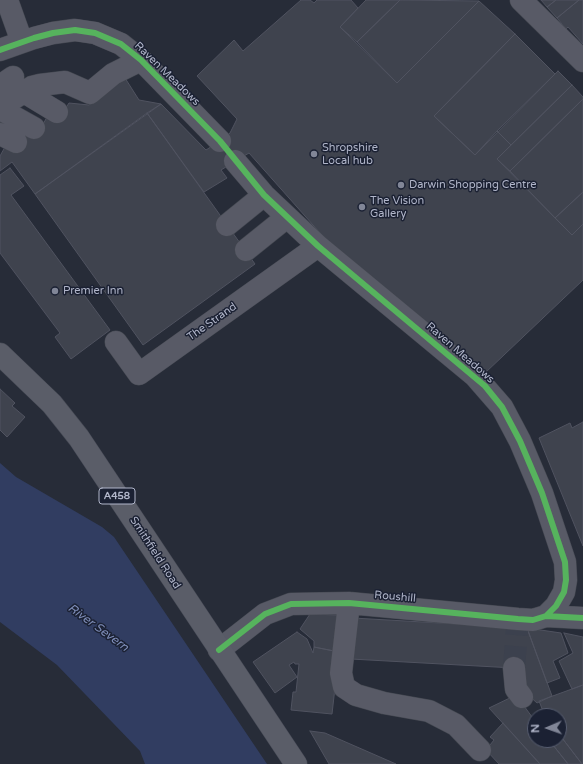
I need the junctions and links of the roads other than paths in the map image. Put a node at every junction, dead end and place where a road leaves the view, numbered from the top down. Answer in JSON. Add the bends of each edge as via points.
{"nodes":[{"id":1,"x":7,"y":0,"type":"edge"},
{"id":2,"x":521,"y":0,"type":"edge"},
{"id":3,"x":53,"y":33,"type":"junction"},
{"id":4,"x":140,"y":60,"type":"junction"},
{"id":5,"x":581,"y":60,"type":"edge"},
{"id":6,"x":10,"y":74,"type":"edge"},
{"id":7,"x":0,"y":121,"type":"edge"},
{"id":8,"x":28,"y":129,"type":"edge"},
{"id":9,"x":220,"y":141,"type":"dead end"},
{"id":10,"x":235,"y":162,"type":"dead end"},
{"id":11,"x":264,"y":195,"type":"junction"},
{"id":12,"x":286,"y":217,"type":"junction"},
{"id":13,"x":227,"y":225,"type":"dead end"},
{"id":14,"x":318,"y":246,"type":"junction"},
{"id":15,"x":246,"y":250,"type":"dead end"},
{"id":16,"x":116,"y":342,"type":"dead end"},
{"id":17,"x":0,"y":354,"type":"edge"},
{"id":18,"x":349,"y":603,"type":"junction"},
{"id":19,"x":546,"y":616,"type":"junction"},
{"id":20,"x":583,"y":618,"type":"edge"},
{"id":21,"x":219,"y":650,"type":"junction"},
{"id":22,"x":514,"y":668,"type":"tunnel mouth"},
{"id":23,"x":522,"y":697,"type":"dead end"},
{"id":24,"x":480,"y":750,"type":"dead end"},
{"id":25,"x":296,"y":764,"type":"edge"}],
"edges":[{"from":1,"to":6,"type":"street"},
{"from":2,"to":5,"type":"street"},
{"from":3,"to":4,"type":"street","name":"Raven Meadows","via":[[75,30],[95,32],[121,44]]},
{"from":3,"to":6,"type":"street","name":"Raven Meadows"},
{"from":3,"to":6,"type":"street"},
{"from":4,"to":6,"type":"street","via":[[113,74],[90,93],[65,82]]},
{"from":4,"to":9,"type":"street","name":"Raven Meadows"},
{"from":6,"to":8,"type":"street"},
{"from":6,"to":8,"type":"street","via":[[49,92]]},
{"from":7,"to":8,"type":"street"},
{"from":10,"to":11,"type":"street","name":"Raven Meadows"},
{"from":11,"to":12,"type":"street","name":"Raven Meadows"},
{"from":11,"to":13,"type":"street"},
{"from":12,"to":14,"type":"street","name":"Raven Meadows"},
{"from":12,"to":15,"type":"street"},
{"from":14,"to":16,"type":"street","name":"The Strand","via":[[138,374]]},
{"from":14,"to":19,"type":"street","name":"Raven Meadows","via":[[475,376],[502,407],[520,440],[542,493],[565,562],[564,592],[561,600]]},
{"from":17,"to":21,"type":"main road","name":"Smithfield Road","number":"A458","via":[[52,404],[79,438]]},
{"from":18,"to":19,"type":"street","name":"Roushill","via":[[517,623]]},
{"from":18,"to":21,"type":"street","name":"Roushill","via":[[291,604],[278,608],[265,614]]},
{"from":18,"to":24,"type":"street","via":[[341,673],[344,687],[356,695],[384,703],[429,711],[456,725]]},
{"from":19,"to":20,"type":"street","name":"Roushill"},
{"from":21,"to":25,"type":"main road","name":"Smithfield Road","number":"A458"},
{"from":22,"to":23,"type":"street","via":[[516,689]]}]}
